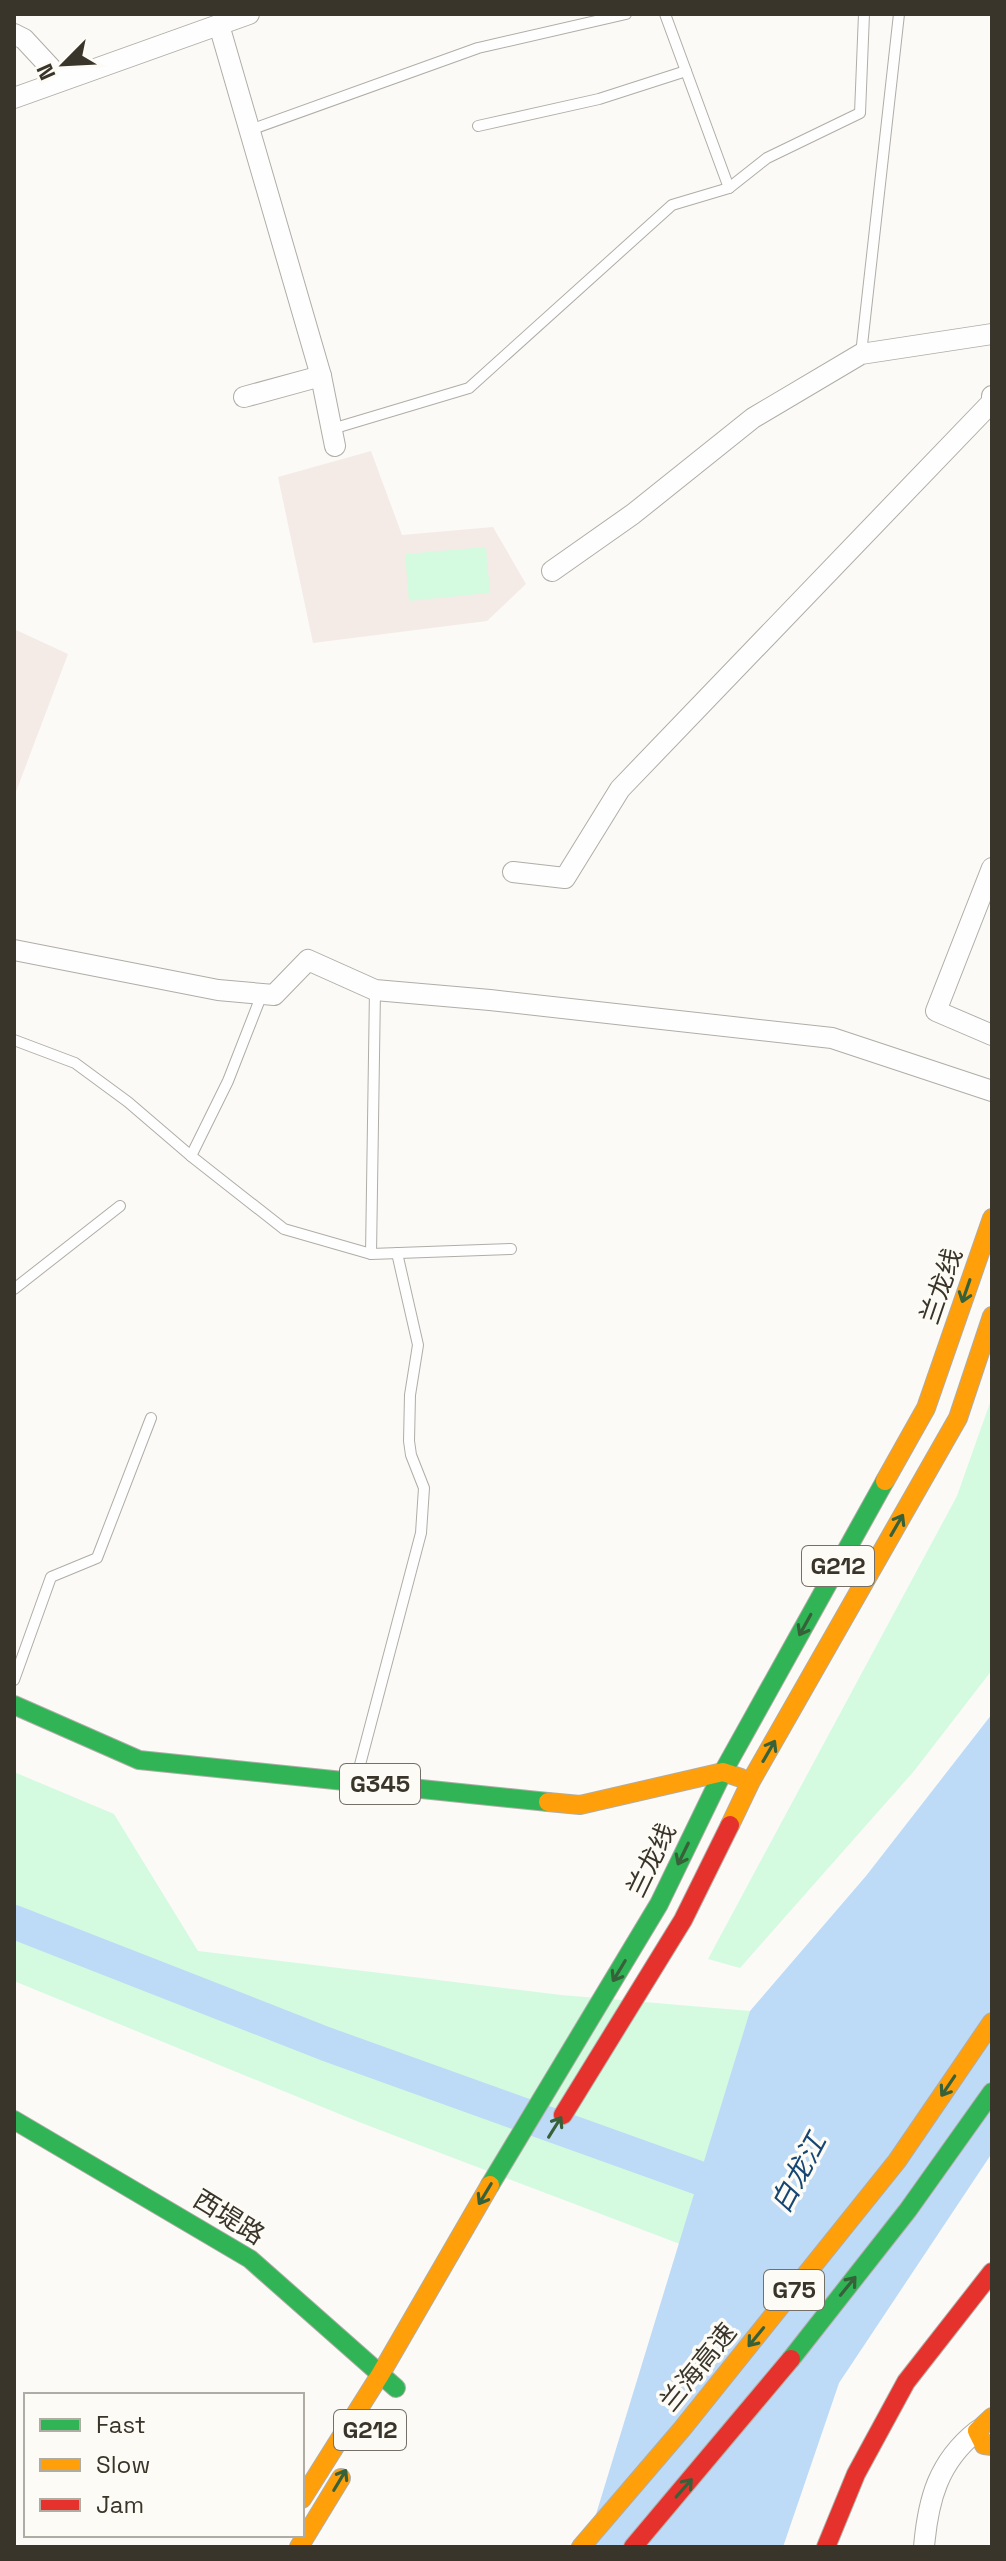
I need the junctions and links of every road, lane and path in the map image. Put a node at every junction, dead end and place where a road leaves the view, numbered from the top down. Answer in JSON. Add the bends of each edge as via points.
{"nodes":[{"id":1,"x":249,"y":14,"type":"edge"},
{"id":2,"x":626,"y":14,"type":"edge"},
{"id":3,"x":665,"y":14,"type":"edge"},
{"id":4,"x":864,"y":14,"type":"edge"},
{"id":5,"x":899,"y":14,"type":"edge"},
{"id":6,"x":219,"y":25,"type":"junction"},
{"id":7,"x":14,"y":34,"type":"edge"},
{"id":8,"x":686,"y":71,"type":"junction"},
{"id":9,"x":62,"y":80,"type":"junction"},
{"id":10,"x":14,"y":98,"type":"edge"},
{"id":11,"x":478,"y":126,"type":"dead end"},
{"id":12,"x":250,"y":130,"type":"junction"},
{"id":13,"x":729,"y":188,"type":"junction"},
{"id":14,"x":992,"y":334,"type":"edge"},
{"id":15,"x":861,"y":354,"type":"junction"},
{"id":16,"x":321,"y":376,"type":"junction"},
{"id":17,"x":992,"y":396,"type":"edge"},
{"id":18,"x":244,"y":397,"type":"dead end"},
{"id":19,"x":992,"y":402,"type":"edge"},
{"id":20,"x":334,"y":437,"type":"joint"},
{"id":21,"x":552,"y":571,"type":"dead end"},
{"id":22,"x":992,"y":868,"type":"edge"},
{"id":23,"x":513,"y":872,"type":"dead end"},
{"id":24,"x":14,"y":950,"type":"edge"},
{"id":25,"x":375,"y":990,"type":"junction"},
{"id":26,"x":262,"y":994,"type":"junction"},
{"id":27,"x":992,"y":1035,"type":"edge"},
{"id":28,"x":14,"y":1040,"type":"edge"},
{"id":29,"x":992,"y":1091,"type":"edge"},
{"id":30,"x":191,"y":1156,"type":"junction"},
{"id":31,"x":120,"y":1206,"type":"dead end"},
{"id":32,"x":992,"y":1218,"type":"edge"},
{"id":33,"x":511,"y":1249,"type":"dead end"},
{"id":34,"x":397,"y":1253,"type":"junction"},
{"id":35,"x":371,"y":1254,"type":"junction"},
{"id":36,"x":14,"y":1289,"type":"edge"},
{"id":37,"x":992,"y":1316,"type":"edge"},
{"id":38,"x":151,"y":1418,"type":"dead end"},
{"id":39,"x":14,"y":1680,"type":"edge"},
{"id":40,"x":14,"y":1705,"type":"edge"},
{"id":41,"x":723,"y":1772,"type":"junction"},
{"id":42,"x":751,"y":1781,"type":"junction"},
{"id":43,"x":355,"y":1782,"type":"junction"},
{"id":44,"x":992,"y":2022,"type":"edge"},
{"id":45,"x":992,"y":2092,"type":"edge"},
{"id":46,"x":14,"y":2120,"type":"edge"},
{"id":47,"x":550,"y":2137,"type":"dead end"},
{"id":48,"x":992,"y":2272,"type":"edge"},
{"id":49,"x":380,"y":2375,"type":"junction"},
{"id":50,"x":396,"y":2388,"type":"dead end"},
{"id":51,"x":992,"y":2417,"type":"edge"},
{"id":52,"x":977,"y":2431,"type":"junction"},
{"id":53,"x":992,"y":2446,"type":"edge"},
{"id":54,"x":348,"y":2467,"type":"dead end"},
{"id":55,"x":304,"y":2496,"type":"edge"},
{"id":56,"x":299,"y":2547,"type":"edge"},
{"id":57,"x":581,"y":2547,"type":"edge"},
{"id":58,"x":633,"y":2547,"type":"edge"},
{"id":59,"x":826,"y":2547,"type":"edge"},
{"id":60,"x":924,"y":2547,"type":"edge"}],
"edges":[{"from":1,"to":6,"type":"street"},
{"from":2,"to":12,"type":"lane","via":[[478,48]]},
{"from":3,"to":8,"type":"lane"},
{"from":4,"to":13,"type":"lane","via":[[860,113],[767,158]]},
{"from":5,"to":15,"type":"lane"},
{"from":6,"to":9,"type":"street"},
{"from":6,"to":12,"type":"street"},
{"from":7,"to":9,"type":"street"},
{"from":8,"to":11,"type":"lane","via":[[599,99]]},
{"from":8,"to":13,"type":"lane"},
{"from":9,"to":10,"type":"street"},
{"from":12,"to":16,"type":"street"},
{"from":13,"to":20,"type":"lane","via":[[672,205],[469,388]]},
{"from":14,"to":15,"type":"street"},
{"from":15,"to":21,"type":"street","via":[[753,418]]},
{"from":16,"to":18,"type":"street"},
{"from":16,"to":20,"type":"street"},
{"from":17,"to":19,"type":"street"},
{"from":19,"to":23,"type":"street","via":[[620,789],[565,878]]},
{"from":22,"to":27,"type":"street","via":[[936,1011]]},
{"from":24,"to":26,"type":"street"},
{"from":25,"to":26,"type":"street","via":[[308,960],[274,995]]},
{"from":25,"to":29,"type":"street","via":[[832,1038]]},
{"from":25,"to":35,"type":"lane"},
{"from":26,"to":30,"type":"lane"},
{"from":28,"to":30,"type":"lane","via":[[75,1063]]},
{"from":30,"to":35,"type":"lane","via":[[284,1229]]},
{"from":31,"to":36,"type":"lane"},
{"from":32,"to":41,"type":"main road","name":"兰龙线","number":"G212","one_way":true,"via":[[926,1408]]},
{"from":33,"to":34,"type":"lane"},
{"from":34,"to":35,"type":"lane"},
{"from":34,"to":43,"type":"lane","via":[[418,1345],[409,1441],[424,1488],[421,1533]]},
{"from":42,"to":37,"type":"main road","number":"G212","one_way":true,"via":[[958,1418]]},
{"from":38,"to":39,"type":"lane","via":[[97,1558],[51,1577]]},
{"from":40,"to":43,"type":"main road","number":"G345","via":[[139,1760]]},
{"from":41,"to":42,"type":"main road"},
{"from":41,"to":43,"type":"main road","number":"G345","via":[[580,1805]]},
{"from":41,"to":49,"type":"main road","name":"兰龙线","number":"G212","one_way":true,"via":[[659,1904]]},
{"from":47,"to":42,"type":"main road","number":"G212","one_way":true,"via":[[683,1920]]},
{"from":44,"to":57,"type":"main road","name":"兰海高速","number":"G75","one_way":true,"via":[[897,2161]]},
{"from":58,"to":45,"type":"main road","number":"G75","one_way":true,"via":[[929,2185]]},
{"from":46,"to":49,"type":"main road","name":"西堤路","via":[[250,2259]]},
{"from":48,"to":59,"type":"main road","via":[[906,2382],[856,2474]]},
{"from":49,"to":50,"type":"main road","name":"西堤路"},
{"from":49,"to":55,"type":"main road","name":"兰龙线","number":"G212"},
{"from":51,"to":52,"type":"main road"},
{"from":52,"to":53,"type":"main road","via":[[984,2445]]},
{"from":52,"to":60,"type":"street","via":[[957,2447],[940,2477],[929,2506]]},
{"from":56,"to":54,"type":"main road","number":"G212","one_way":true}]}
